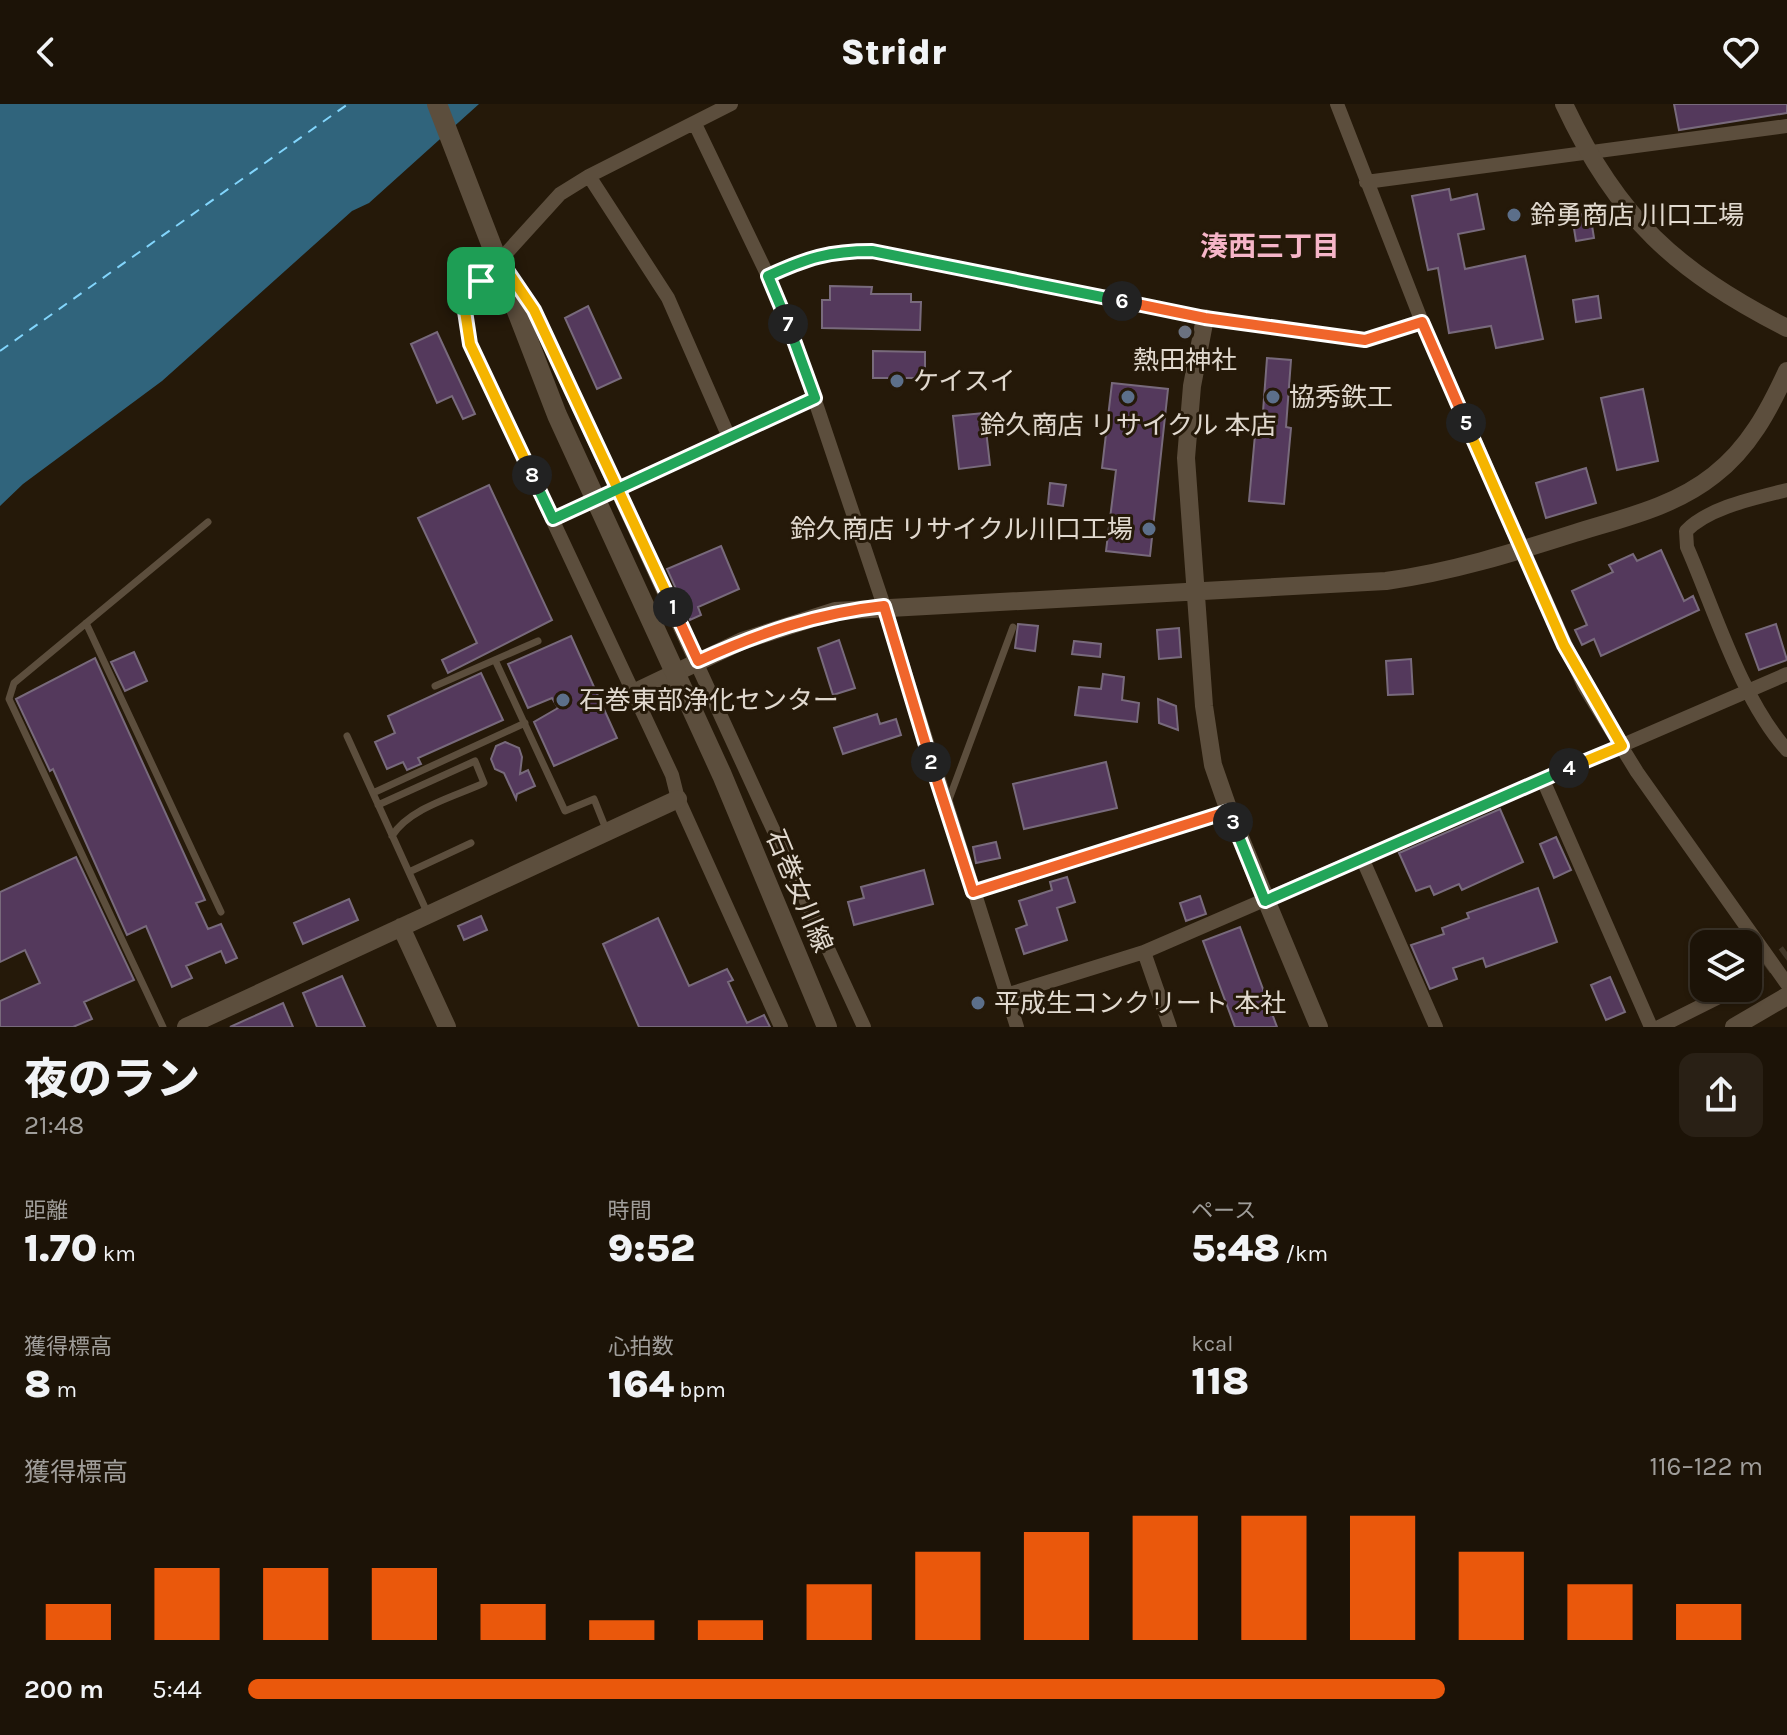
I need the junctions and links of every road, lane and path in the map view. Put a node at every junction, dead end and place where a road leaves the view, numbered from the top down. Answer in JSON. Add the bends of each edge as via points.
{"nodes":[{"id":1,"x":437,"y":104,"type":"edge"},
{"id":2,"x":731,"y":104,"type":"edge"},
{"id":3,"x":1337,"y":104,"type":"edge"},
{"id":4,"x":1564,"y":104,"type":"edge"},
{"id":5,"x":695,"y":124,"type":"junction"},
{"id":6,"x":1787,"y":126,"type":"edge"},
{"id":7,"x":589,"y":176,"type":"junction"},
{"id":8,"x":1366,"y":182,"type":"junction"},
{"id":9,"x":500,"y":260,"type":"junction"},
{"id":10,"x":768,"y":276,"type":"junction"},
{"id":11,"x":1205,"y":318,"type":"junction"},
{"id":12,"x":1422,"y":322,"type":"junction"},
{"id":13,"x":1787,"y":328,"type":"edge"},
{"id":14,"x":1787,"y":371,"type":"edge"},
{"id":15,"x":815,"y":398,"type":"junction"},
{"id":16,"x":728,"y":435,"type":"junction"},
{"id":17,"x":617,"y":488,"type":"junction"},
{"id":18,"x":1787,"y":490,"type":"edge"},
{"id":19,"x":553,"y":519,"type":"junction"},
{"id":20,"x":208,"y":522,"type":"dead end"},
{"id":21,"x":1521,"y":550,"type":"junction"},
{"id":22,"x":1196,"y":591,"type":"junction"},
{"id":23,"x":884,"y":606,"type":"junction"},
{"id":24,"x":86,"y":623,"type":"junction"},
{"id":25,"x":1013,"y":627,"type":"dead end"},
{"id":26,"x":538,"y":641,"type":"dead end"},
{"id":27,"x":495,"y":660,"type":"junction"},
{"id":28,"x":698,"y":661,"type":"junction"},
{"id":29,"x":1787,"y":674,"type":"edge"},
{"id":30,"x":435,"y":686,"type":"dead end"},
{"id":31,"x":1749,"y":690,"type":"junction"},
{"id":32,"x":633,"y":693,"type":"junction"},
{"id":33,"x":525,"y":723,"type":"junction"},
{"id":34,"x":347,"y":736,"type":"dead end"},
{"id":35,"x":1622,"y":746,"type":"junction"},
{"id":36,"x":1787,"y":750,"type":"edge"},
{"id":37,"x":1543,"y":780,"type":"junction"},
{"id":38,"x":373,"y":793,"type":"junction"},
{"id":39,"x":678,"y":799,"type":"junction"},
{"id":40,"x":378,"y":805,"type":"junction"},
{"id":41,"x":946,"y":809,"type":"junction"},
{"id":42,"x":1229,"y":811,"type":"junction"},
{"id":43,"x":607,"y":832,"type":"junction"},
{"id":44,"x":392,"y":836,"type":"junction"},
{"id":45,"x":471,"y":843,"type":"dead end"},
{"id":46,"x":1362,"y":858,"type":"junction"},
{"id":47,"x":409,"y":872,"type":"junction"},
{"id":48,"x":973,"y":892,"type":"junction"},
{"id":49,"x":1265,"y":901,"type":"junction"},
{"id":50,"x":221,"y":912,"type":"dead end"},
{"id":51,"x":428,"y":915,"type":"junction"},
{"id":52,"x":401,"y":927,"type":"junction"},
{"id":53,"x":1144,"y":952,"type":"junction"},
{"id":54,"x":1787,"y":984,"type":"edge"},
{"id":55,"x":1006,"y":995,"type":"junction"},
{"id":56,"x":1787,"y":996,"type":"edge"},
{"id":57,"x":1709,"y":1002,"type":"edge"},
{"id":58,"x":163,"y":1027,"type":"edge"},
{"id":59,"x":186,"y":1027,"type":"edge"},
{"id":60,"x":447,"y":1027,"type":"edge"},
{"id":61,"x":781,"y":1027,"type":"edge"},
{"id":62,"x":827,"y":1027,"type":"edge"},
{"id":63,"x":864,"y":1027,"type":"edge"},
{"id":64,"x":1017,"y":1027,"type":"edge"},
{"id":65,"x":1170,"y":1027,"type":"edge"},
{"id":66,"x":1319,"y":1027,"type":"edge"},
{"id":67,"x":1436,"y":1027,"type":"edge"},
{"id":68,"x":1651,"y":1027,"type":"edge"},
{"id":69,"x":1659,"y":1027,"type":"edge"},
{"id":70,"x":1734,"y":1027,"type":"edge"}],
"edges":[{"from":1,"to":62,"type":"main road","name":"石巻女川線","via":[[552,403],[722,775]]},
{"from":2,"to":5,"type":"street"},
{"from":3,"to":8,"type":"street"},
{"from":4,"to":13,"type":"street","via":[[1617,198],[1678,263]]},
{"from":5,"to":7,"type":"street"},
{"from":5,"to":10,"type":"street"},
{"from":6,"to":8,"type":"street"},
{"from":7,"to":9,"type":"street","via":[[560,194]]},
{"from":7,"to":16,"type":"street","via":[[668,298]]},
{"from":8,"to":12,"type":"street"},
{"from":9,"to":17,"type":"street","via":[[534,310]]},
{"from":9,"to":19,"type":"street","via":[[465,311],[470,344]]},
{"from":10,"to":11,"type":"street","via":[[835,251],[872,251]]},
{"from":10,"to":15,"type":"street"},
{"from":11,"to":12,"type":"street","via":[[1365,340]]},
{"from":11,"to":22,"type":"street","via":[[1186,458]]},
{"from":12,"to":21,"type":"street"},
{"from":14,"to":21,"type":"street","via":[[1739,453],[1686,495]]},
{"from":15,"to":16,"type":"street"},
{"from":15,"to":23,"type":"street"},
{"from":16,"to":17,"type":"street"},
{"from":17,"to":19,"type":"street"},
{"from":17,"to":28,"type":"street"},
{"from":18,"to":31,"type":"street","via":[[1694,522],[1686,531],[1687,547]]},
{"from":19,"to":32,"type":"street"},
{"from":20,"to":24,"type":"lane"},
{"from":21,"to":22,"type":"street","via":[[1447,572],[1386,581]]},
{"from":21,"to":35,"type":"street","via":[[1584,686]]},
{"from":22,"to":23,"type":"street"},
{"from":22,"to":42,"type":"street","via":[[1204,706],[1213,765]]},
{"from":23,"to":28,"type":"street","via":[[835,611],[787,625]]},
{"from":23,"to":41,"type":"street"},
{"from":24,"to":50,"type":"lane"},
{"from":24,"to":58,"type":"lane","via":[[14,683],[9,699]]},
{"from":25,"to":41,"type":"lane"},
{"from":26,"to":27,"type":"lane"},
{"from":27,"to":30,"type":"lane"},
{"from":27,"to":33,"type":"lane"},
{"from":28,"to":32,"type":"street"},
{"from":28,"to":63,"type":"street"},
{"from":29,"to":31,"type":"street"},
{"from":31,"to":35,"type":"street"},
{"from":31,"to":36,"type":"street"},
{"from":32,"to":39,"type":"street"},
{"from":33,"to":38,"type":"lane"},
{"from":33,"to":43,"type":"lane","via":[[565,811],[594,799]]},
{"from":34,"to":38,"type":"lane"},
{"from":35,"to":37,"type":"street"},
{"from":35,"to":54,"type":"street"},
{"from":37,"to":46,"type":"street"},
{"from":37,"to":68,"type":"street"},
{"from":38,"to":40,"type":"lane"},
{"from":39,"to":43,"type":"street"},
{"from":39,"to":61,"type":"street"},
{"from":40,"to":44,"type":"lane"},
{"from":40,"to":44,"type":"lane","via":[[475,761],[484,783],[406,821]]},
{"from":41,"to":48,"type":"street"},
{"from":42,"to":48,"type":"street"},
{"from":42,"to":49,"type":"street"},
{"from":43,"to":51,"type":"street"},
{"from":44,"to":47,"type":"lane"},
{"from":45,"to":47,"type":"lane"},
{"from":46,"to":49,"type":"street"},
{"from":46,"to":67,"type":"street"},
{"from":47,"to":51,"type":"lane"},
{"from":48,"to":55,"type":"street"},
{"from":49,"to":53,"type":"street"},
{"from":49,"to":66,"type":"street"},
{"from":51,"to":52,"type":"street"},
{"from":52,"to":59,"type":"street"},
{"from":52,"to":60,"type":"street"},
{"from":53,"to":55,"type":"street"},
{"from":53,"to":65,"type":"street"},
{"from":55,"to":64,"type":"street"},
{"from":56,"to":70,"type":"street"},
{"from":57,"to":69,"type":"street"}]}
